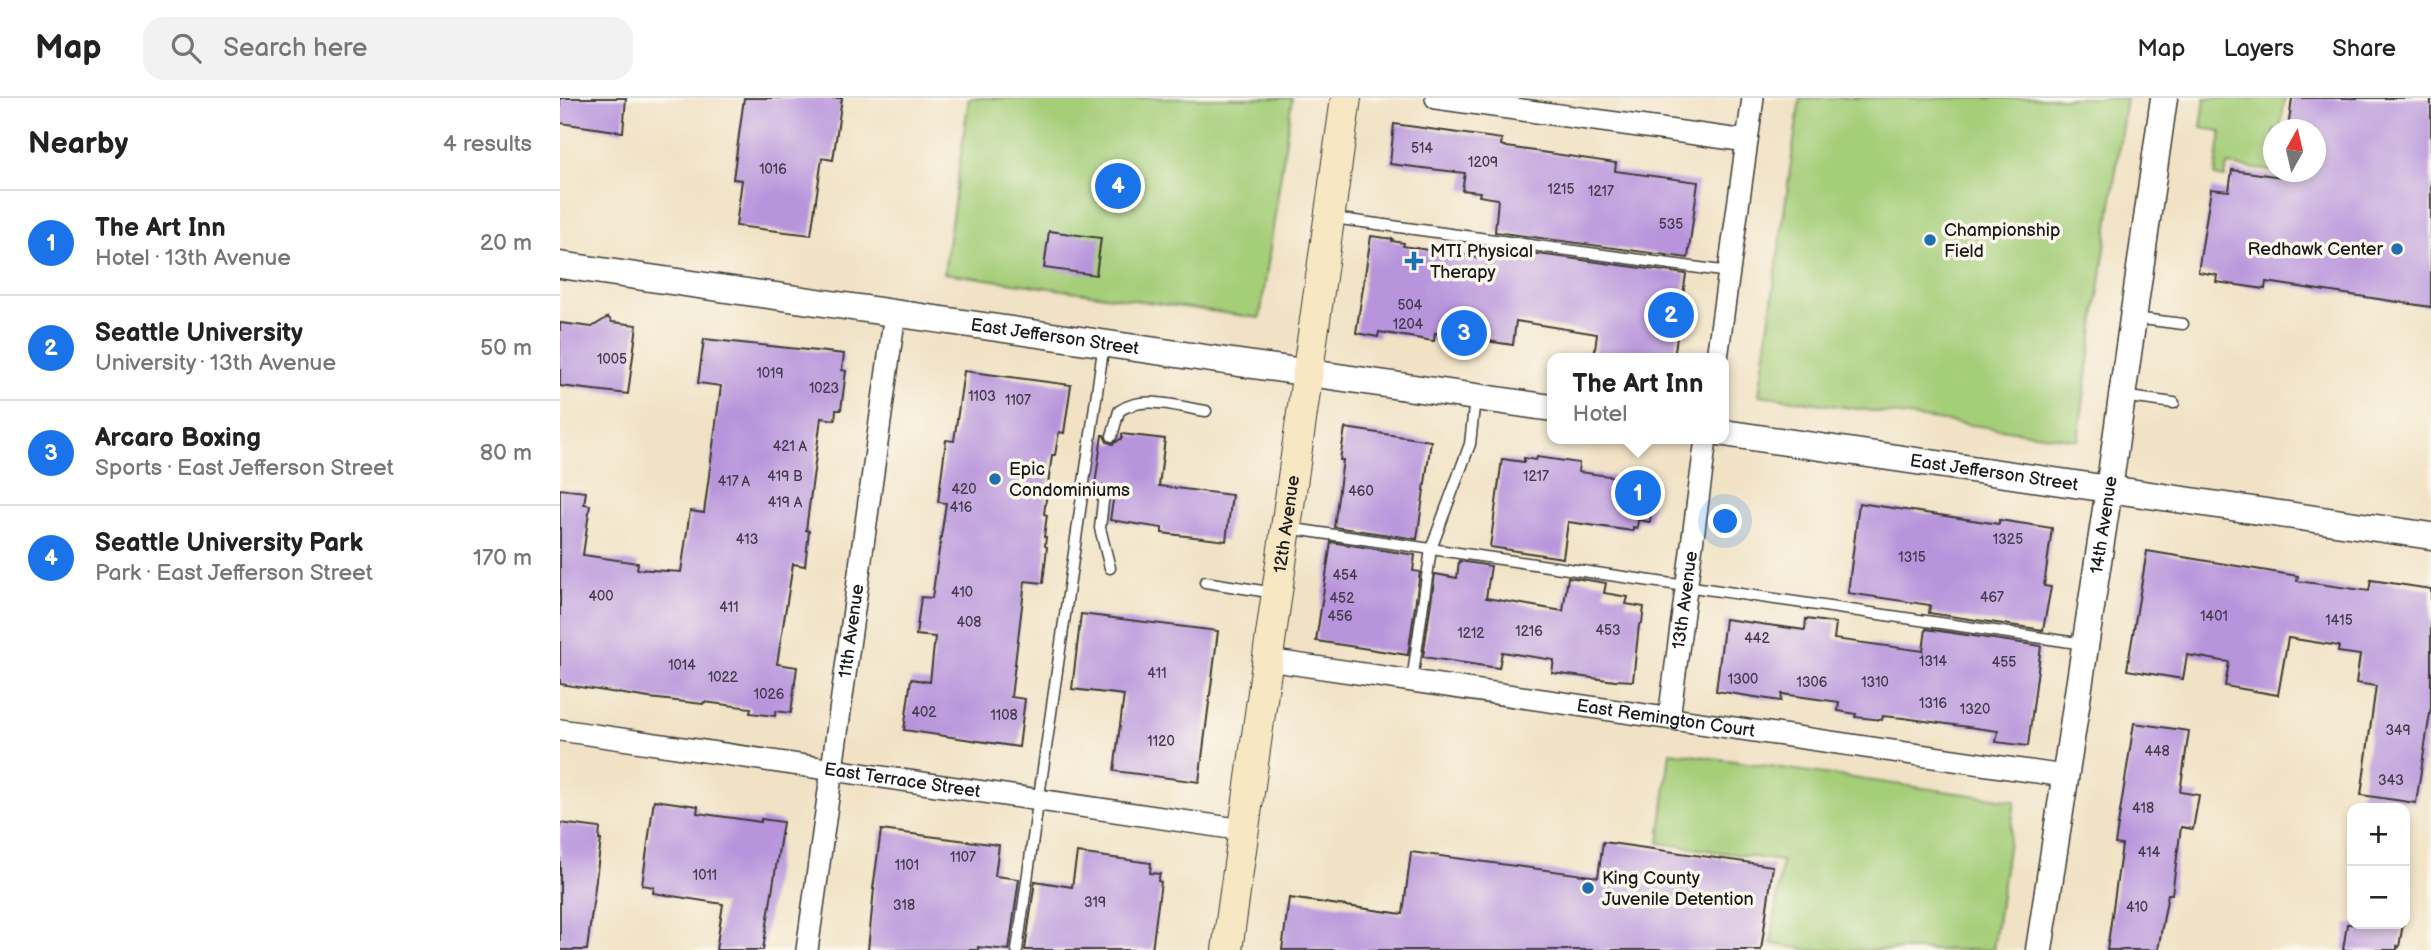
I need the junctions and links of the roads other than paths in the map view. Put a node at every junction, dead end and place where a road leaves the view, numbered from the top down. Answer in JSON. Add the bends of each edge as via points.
{"nodes":[{"id":1,"x":1346,"y":98,"type":"edge"},
{"id":2,"x":1436,"y":98,"type":"edge"},
{"id":3,"x":1753,"y":98,"type":"edge"},
{"id":4,"x":2164,"y":98,"type":"edge"},
{"id":5,"x":1746,"y":141,"type":"junction"},
{"id":6,"x":1330,"y":217,"type":"junction"},
{"id":7,"x":560,"y":265,"type":"edge"},
{"id":8,"x":1729,"y":272,"type":"junction"},
{"id":9,"x":895,"y":313,"type":"junction"},
{"id":10,"x":2133,"y":318,"type":"junction"},
{"id":11,"x":2183,"y":324,"type":"dead end"},
{"id":12,"x":1104,"y":343,"type":"junction"},
{"id":13,"x":1718,"y":353,"type":"edge"},
{"id":14,"x":1308,"y":372,"type":"junction"},
{"id":15,"x":2121,"y":396,"type":"junction"},
{"id":16,"x":1475,"y":397,"type":"junction"},
{"id":17,"x":2174,"y":403,"type":"dead end"},
{"id":18,"x":1547,"y":407,"type":"edge"},
{"id":19,"x":1206,"y":411,"type":"dead end"},
{"id":20,"x":1729,"y":434,"type":"edge"},
{"id":21,"x":1112,"y":436,"type":"dead end"},
{"id":22,"x":1705,"y":444,"type":"edge"},
{"id":23,"x":2109,"y":489,"type":"junction"},
{"id":24,"x":1104,"y":493,"type":"dead end"},
{"id":25,"x":1287,"y":528,"type":"junction"},
{"id":26,"x":2431,"y":536,"type":"edge"},
{"id":27,"x":1431,"y":549,"type":"junction"},
{"id":28,"x":1110,"y":568,"type":"dead end"},
{"id":29,"x":1205,"y":582,"type":"dead end"},
{"id":30,"x":1686,"y":587,"type":"junction"},
{"id":31,"x":1277,"y":594,"type":"junction"},
{"id":32,"x":2084,"y":644,"type":"junction"},
{"id":33,"x":1268,"y":660,"type":"junction"},
{"id":34,"x":1412,"y":681,"type":"junction"},
{"id":35,"x":1669,"y":718,"type":"junction"},
{"id":36,"x":560,"y":730,"type":"edge"},
{"id":37,"x":833,"y":770,"type":"junction"},
{"id":38,"x":2064,"y":776,"type":"junction"},
{"id":39,"x":1038,"y":800,"type":"junction"},
{"id":40,"x":1244,"y":830,"type":"junction"},
{"id":41,"x":807,"y":950,"type":"edge"},
{"id":42,"x":1017,"y":950,"type":"edge"},
{"id":43,"x":1227,"y":950,"type":"edge"},
{"id":44,"x":2039,"y":950,"type":"edge"}],
"edges":[{"from":1,"to":6,"type":"main road","name":"12th Avenue"},
{"from":2,"to":5,"type":"street"},
{"from":3,"to":5,"type":"street"},
{"from":4,"to":10,"type":"street","name":"14th Avenue"},
{"from":5,"to":8,"type":"street"},
{"from":6,"to":8,"type":"lane"},
{"from":6,"to":14,"type":"main road","name":"12th Avenue"},
{"from":7,"to":9,"type":"street","name":"East Jefferson Street"},
{"from":8,"to":13,"type":"street"},
{"from":9,"to":12,"type":"street","name":"East Jefferson Street"},
{"from":9,"to":37,"type":"street","name":"11th Avenue"},
{"from":10,"to":11,"type":"lane"},
{"from":10,"to":15,"type":"street","name":"14th Avenue"},
{"from":12,"to":14,"type":"street","name":"East Jefferson Street"},
{"from":12,"to":39,"type":"lane"},
{"from":14,"to":16,"type":"street","name":"East Jefferson Street"},
{"from":14,"to":25,"type":"main road","name":"12th Avenue"},
{"from":15,"to":17,"type":"lane"},
{"from":15,"to":23,"type":"street","name":"14th Avenue"},
{"from":16,"to":18,"type":"street","name":"East Jefferson Street"},
{"from":16,"to":27,"type":"lane","via":[[1470,444]]},
{"from":19,"to":21,"type":"lane","via":[[1131,403],[1119,411]]},
{"from":20,"to":23,"type":"street","name":"East Jefferson Street"},
{"from":22,"to":30,"type":"street","name":"13th Avenue"},
{"from":23,"to":26,"type":"street","name":"East Jefferson Street"},
{"from":23,"to":32,"type":"street","name":"14th Avenue"},
{"from":24,"to":28,"type":"lane","via":[[1100,528]]},
{"from":25,"to":27,"type":"lane"},
{"from":25,"to":31,"type":"main road","name":"12th Avenue"},
{"from":27,"to":30,"type":"lane"},
{"from":27,"to":34,"type":"lane"},
{"from":29,"to":31,"type":"lane"},
{"from":30,"to":32,"type":"lane"},
{"from":30,"to":35,"type":"street","name":"13th Avenue"},
{"from":31,"to":33,"type":"main road","name":"12th Avenue"},
{"from":32,"to":38,"type":"street","name":"14th Avenue"},
{"from":33,"to":34,"type":"street","name":"East Remington Court"},
{"from":33,"to":40,"type":"main road","name":"12th Avenue"},
{"from":34,"to":35,"type":"street","name":"East Remington Court"},
{"from":35,"to":38,"type":"street","name":"East Remington Court"},
{"from":36,"to":37,"type":"street","name":"East Terrace Street"},
{"from":37,"to":39,"type":"street","name":"East Terrace Street"},
{"from":37,"to":41,"type":"street","name":"11th Avenue"},
{"from":38,"to":44,"type":"street","name":"14th Avenue"},
{"from":39,"to":40,"type":"street","name":"East Terrace Street"},
{"from":39,"to":42,"type":"lane"},
{"from":40,"to":43,"type":"main road","name":"12th Avenue"}]}
